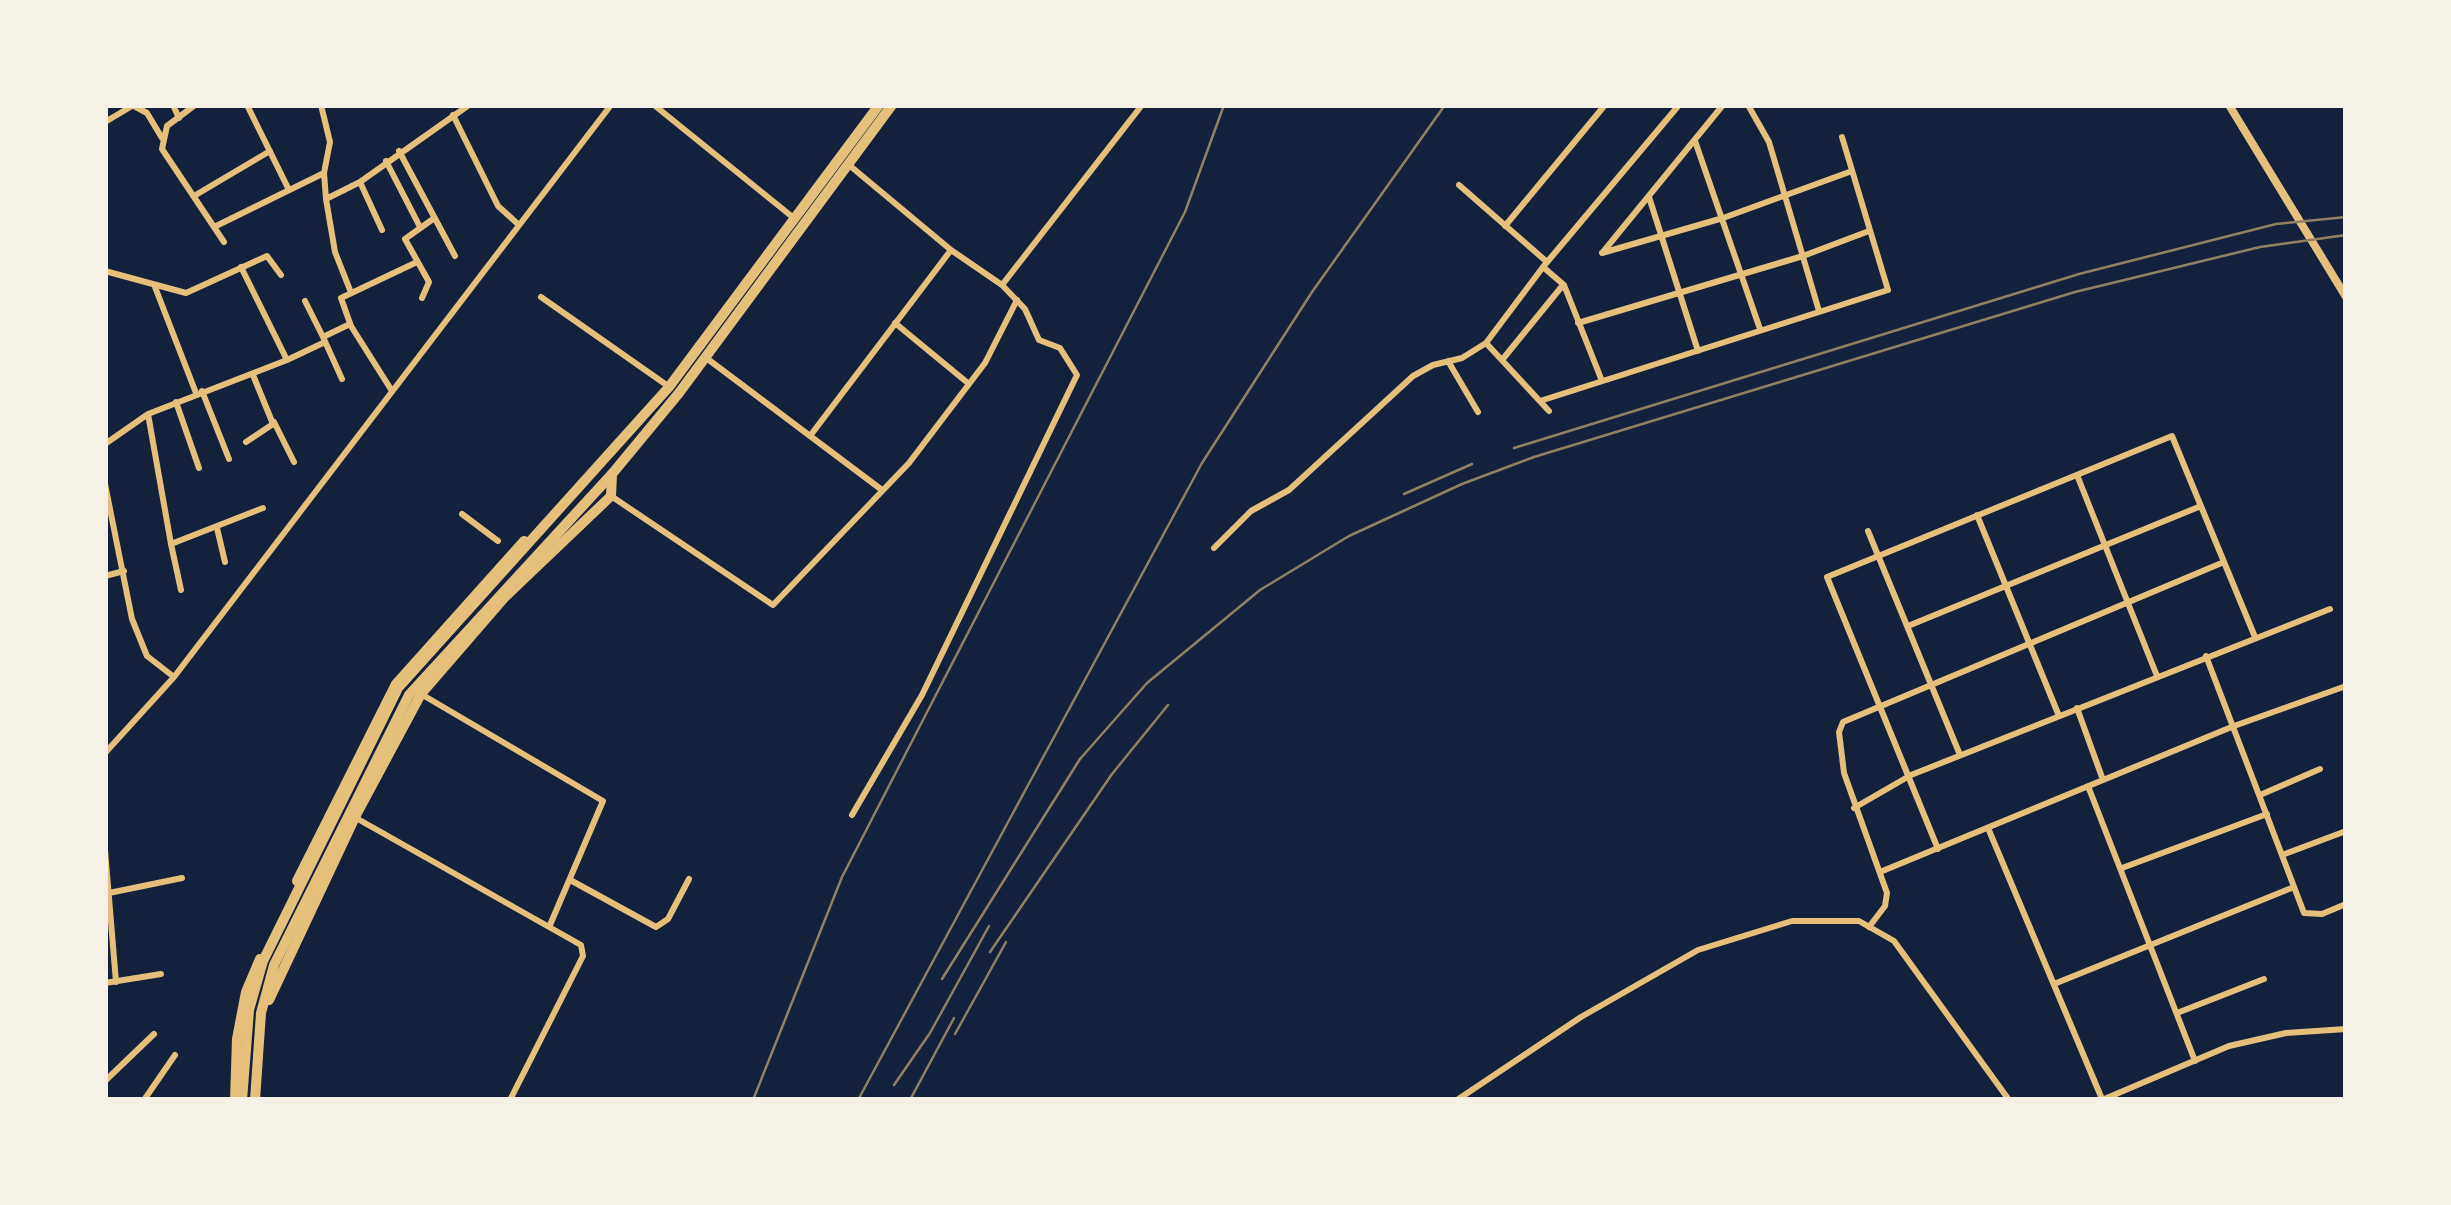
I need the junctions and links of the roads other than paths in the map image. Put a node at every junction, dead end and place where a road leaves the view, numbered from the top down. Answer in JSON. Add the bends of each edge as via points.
{"nodes":[{"id":1,"x":132,"y":105,"type":"edge"},
{"id":2,"x":172,"y":105,"type":"edge"},
{"id":3,"x":196,"y":105,"type":"edge"},
{"id":4,"x":247,"y":105,"type":"edge"},
{"id":5,"x":468,"y":105,"type":"edge"},
{"id":6,"x":611,"y":105,"type":"edge"},
{"id":7,"x":654,"y":105,"type":"edge"},
{"id":8,"x":879,"y":105,"type":"edge"},
{"id":9,"x":892,"y":105,"type":"edge"},
{"id":10,"x":1142,"y":105,"type":"edge"},
{"id":11,"x":1606,"y":105,"type":"edge"},
{"id":12,"x":1679,"y":105,"type":"edge"},
{"id":13,"x":1723,"y":105,"type":"edge"},
{"id":14,"x":1748,"y":105,"type":"edge"},
{"id":15,"x":2229,"y":105,"type":"edge"},
{"id":16,"x":323,"y":106,"type":"edge"},
{"id":17,"x":453,"y":115,"type":"junction"},
{"id":18,"x":178,"y":118,"type":"junction"},
{"id":19,"x":105,"y":122,"type":"edge"},
{"id":20,"x":1842,"y":137,"type":"dead end"},
{"id":21,"x":162,"y":138,"type":"junction"},
{"id":22,"x":1695,"y":140,"type":"junction"},
{"id":23,"x":270,"y":151,"type":"junction"},
{"id":24,"x":399,"y":151,"type":"junction"},
{"id":25,"x":386,"y":161,"type":"junction"},
{"id":26,"x":849,"y":165,"type":"junction"},
{"id":27,"x":1852,"y":172,"type":"junction"},
{"id":28,"x":324,"y":173,"type":"junction"},
{"id":29,"x":360,"y":182,"type":"junction"},
{"id":30,"x":1458,"y":185,"type":"dead end"},
{"id":31,"x":288,"y":188,"type":"junction"},
{"id":32,"x":193,"y":196,"type":"junction"},
{"id":33,"x":1782,"y":196,"type":"junction"},
{"id":34,"x":1649,"y":197,"type":"junction"},
{"id":35,"x":326,"y":200,"type":"junction"},
{"id":36,"x":1722,"y":218,"type":"junction"},
{"id":37,"x":432,"y":219,"type":"junction"},
{"id":38,"x":795,"y":219,"type":"junction"},
{"id":39,"x":519,"y":225,"type":"junction"},
{"id":40,"x":214,"y":226,"type":"junction"},
{"id":41,"x":1505,"y":226,"type":"junction"},
{"id":42,"x":420,"y":228,"type":"junction"},
{"id":43,"x":382,"y":230,"type":"dead end"},
{"id":44,"x":1869,"y":231,"type":"junction"},
{"id":45,"x":1663,"y":237,"type":"junction"},
{"id":46,"x":224,"y":242,"type":"dead end"},
{"id":47,"x":951,"y":250,"type":"junction"},
{"id":48,"x":455,"y":256,"type":"dead end"},
{"id":49,"x":1803,"y":256,"type":"junction"},
{"id":50,"x":417,"y":262,"type":"junction"},
{"id":51,"x":1545,"y":265,"type":"junction"},
{"id":52,"x":240,"y":267,"type":"junction"},
{"id":53,"x":106,"y":272,"type":"edge"},
{"id":54,"x":282,"y":275,"type":"dead end"},
{"id":55,"x":1741,"y":275,"type":"junction"},
{"id":56,"x":1564,"y":284,"type":"junction"},
{"id":57,"x":1002,"y":285,"type":"junction"},
{"id":58,"x":154,"y":286,"type":"junction"},
{"id":59,"x":350,"y":290,"type":"junction"},
{"id":60,"x":1681,"y":292,"type":"junction"},
{"id":61,"x":542,"y":297,"type":"dead end"},
{"id":62,"x":2346,"y":297,"type":"edge"},
{"id":63,"x":422,"y":298,"type":"dead end"},
{"id":64,"x":1018,"y":300,"type":"junction"},
{"id":65,"x":305,"y":301,"type":"dead end"},
{"id":66,"x":1820,"y":311,"type":"junction"},
{"id":67,"x":895,"y":322,"type":"junction"},
{"id":68,"x":1578,"y":322,"type":"junction"},
{"id":69,"x":350,"y":324,"type":"junction"},
{"id":70,"x":1760,"y":330,"type":"junction"},
{"id":71,"x":323,"y":340,"type":"junction"},
{"id":72,"x":1486,"y":343,"type":"junction"},
{"id":73,"x":1698,"y":351,"type":"junction"},
{"id":74,"x":705,"y":357,"type":"junction"},
{"id":75,"x":287,"y":360,"type":"junction"},
{"id":76,"x":1502,"y":360,"type":"junction"},
{"id":77,"x":1448,"y":361,"type":"junction"},
{"id":78,"x":254,"y":374,"type":"junction"},
{"id":79,"x":342,"y":379,"type":"dead end"},
{"id":80,"x":1602,"y":382,"type":"junction"},
{"id":81,"x":969,"y":384,"type":"junction"},
{"id":82,"x":674,"y":390,"type":"junction"},
{"id":83,"x":392,"y":391,"type":"junction"},
{"id":84,"x":199,"y":392,"type":"junction"},
{"id":85,"x":1540,"y":401,"type":"junction"},
{"id":86,"x":176,"y":402,"type":"junction"},
{"id":87,"x":1548,"y":411,"type":"dead end"},
{"id":88,"x":1478,"y":412,"type":"dead end"},
{"id":89,"x":148,"y":414,"type":"junction"},
{"id":90,"x":272,"y":418,"type":"junction"},
{"id":91,"x":810,"y":436,"type":"junction"},
{"id":92,"x":246,"y":442,"type":"dead end"},
{"id":93,"x":105,"y":444,"type":"edge"},
{"id":94,"x":229,"y":459,"type":"dead end"},
{"id":95,"x":294,"y":462,"type":"dead end"},
{"id":96,"x":602,"y":464,"type":"junction"},
{"id":97,"x":199,"y":468,"type":"dead end"},
{"id":98,"x":612,"y":474,"type":"junction"},
{"id":99,"x":2076,"y":474,"type":"junction"},
{"id":100,"x":105,"y":484,"type":"edge"},
{"id":101,"x":593,"y":485,"type":"junction"},
{"id":102,"x":882,"y":490,"type":"junction"},
{"id":103,"x":611,"y":496,"type":"junction"},
{"id":104,"x":2201,"y":506,"type":"junction"},
{"id":105,"x":264,"y":508,"type":"dead end"},
{"id":106,"x":462,"y":514,"type":"dead end"},
{"id":107,"x":1977,"y":515,"type":"junction"},
{"id":108,"x":216,"y":528,"type":"junction"},
{"id":109,"x":1868,"y":531,"type":"dead end"},
{"id":110,"x":498,"y":541,"type":"dead end"},
{"id":111,"x":171,"y":544,"type":"junction"},
{"id":112,"x":2104,"y":544,"type":"junction"},
{"id":113,"x":1214,"y":548,"type":"dead end"},
{"id":114,"x":1880,"y":555,"type":"junction"},
{"id":115,"x":224,"y":562,"type":"dead end"},
{"id":116,"x":2224,"y":562,"type":"junction"},
{"id":117,"x":124,"y":571,"type":"junction"},
{"id":118,"x":105,"y":576,"type":"edge"},
{"id":119,"x":2005,"y":586,"type":"junction"},
{"id":120,"x":180,"y":590,"type":"dead end"},
{"id":121,"x":2126,"y":600,"type":"junction"},
{"id":122,"x":2330,"y":609,"type":"dead end"},
{"id":123,"x":1908,"y":626,"type":"junction"},
{"id":124,"x":2255,"y":638,"type":"junction"},
{"id":125,"x":2028,"y":642,"type":"junction"},
{"id":126,"x":2206,"y":656,"type":"junction"},
{"id":127,"x":2157,"y":676,"type":"junction"},
{"id":128,"x":174,"y":677,"type":"junction"},
{"id":129,"x":1932,"y":682,"type":"junction"},
{"id":130,"x":2346,"y":686,"type":"edge"},
{"id":131,"x":421,"y":694,"type":"junction"},
{"id":132,"x":1882,"y":707,"type":"junction"},
{"id":133,"x":2077,"y":708,"type":"junction"},
{"id":134,"x":2059,"y":716,"type":"junction"},
{"id":135,"x":2234,"y":726,"type":"junction"},
{"id":136,"x":105,"y":753,"type":"edge"},
{"id":137,"x":1960,"y":755,"type":"junction"},
{"id":138,"x":2320,"y":769,"type":"dead end"},
{"id":139,"x":1911,"y":775,"type":"junction"},
{"id":140,"x":2103,"y":780,"type":"junction"},
{"id":141,"x":2088,"y":786,"type":"junction"},
{"id":142,"x":2260,"y":795,"type":"junction"},
{"id":143,"x":1854,"y":808,"type":"junction"},
{"id":144,"x":2267,"y":814,"type":"junction"},
{"id":145,"x":852,"y":815,"type":"dead end"},
{"id":146,"x":355,"y":817,"type":"junction"},
{"id":147,"x":1988,"y":828,"type":"junction"},
{"id":148,"x":2346,"y":830,"type":"edge"},
{"id":149,"x":1938,"y":849,"type":"junction"},
{"id":150,"x":105,"y":850,"type":"edge"},
{"id":151,"x":2282,"y":855,"type":"junction"},
{"id":152,"x":2122,"y":868,"type":"junction"},
{"id":153,"x":1880,"y":872,"type":"junction"},
{"id":154,"x":182,"y":878,"type":"dead end"},
{"id":155,"x":689,"y":879,"type":"dead end"},
{"id":156,"x":572,"y":881,"type":"junction"},
{"id":157,"x":2294,"y":887,"type":"junction"},
{"id":158,"x":109,"y":893,"type":"junction"},
{"id":159,"x":2346,"y":904,"type":"edge"},
{"id":160,"x":550,"y":925,"type":"junction"},
{"id":161,"x":1869,"y":927,"type":"junction"},
{"id":162,"x":108,"y":934,"type":"edge"},
{"id":163,"x":2151,"y":944,"type":"junction"},
{"id":164,"x":161,"y":974,"type":"dead end"},
{"id":165,"x":2264,"y":979,"type":"dead end"},
{"id":166,"x":116,"y":982,"type":"junction"},
{"id":167,"x":105,"y":983,"type":"edge"},
{"id":168,"x":2054,"y":984,"type":"junction"},
{"id":169,"x":2177,"y":1013,"type":"junction"},
{"id":170,"x":2346,"y":1029,"type":"edge"},
{"id":171,"x":154,"y":1034,"type":"dead end"},
{"id":172,"x":175,"y":1055,"type":"dead end"},
{"id":173,"x":2196,"y":1061,"type":"junction"},
{"id":174,"x":105,"y":1081,"type":"edge"},
{"id":175,"x":144,"y":1100,"type":"edge"},
{"id":176,"x":235,"y":1100,"type":"edge"},
{"id":177,"x":242,"y":1100,"type":"edge"},
{"id":178,"x":257,"y":1100,"type":"edge"},
{"id":179,"x":510,"y":1100,"type":"edge"},
{"id":180,"x":1457,"y":1100,"type":"edge"},
{"id":181,"x":2009,"y":1100,"type":"edge"},
{"id":182,"x":2102,"y":1100,"type":"edge"}],
"edges":[{"from":1,"to":19,"type":"street"},
{"from":1,"to":21,"type":"street","via":[[147,114]]},
{"from":2,"to":18,"type":"street"},
{"from":3,"to":18,"type":"street"},
{"from":4,"to":23,"type":"street"},
{"from":5,"to":17,"type":"street"},
{"from":6,"to":39,"type":"street"},
{"from":7,"to":38,"type":"street"},
{"from":8,"to":38,"type":"main road"},
{"from":9,"to":26,"type":"main road"},
{"from":10,"to":57,"type":"street"},
{"from":11,"to":41,"type":"street"},
{"from":12,"to":51,"type":"street"},
{"from":13,"to":22,"type":"street"},
{"from":14,"to":33,"type":"street","via":[[1769,142]]},
{"from":15,"to":62,"type":"street"},
{"from":16,"to":28,"type":"street","via":[[330,142]]},
{"from":17,"to":24,"type":"street"},
{"from":17,"to":39,"type":"street","via":[[498,206]]},
{"from":18,"to":21,"type":"street"},
{"from":20,"to":27,"type":"street"},
{"from":21,"to":32,"type":"street"},
{"from":22,"to":34,"type":"street"},
{"from":22,"to":36,"type":"street"},
{"from":23,"to":31,"type":"street"},
{"from":23,"to":32,"type":"street"},
{"from":24,"to":25,"type":"street"},
{"from":24,"to":37,"type":"street"},
{"from":25,"to":29,"type":"street"},
{"from":25,"to":42,"type":"street"},
{"from":26,"to":47,"type":"street"},
{"from":26,"to":74,"type":"main road"},
{"from":27,"to":33,"type":"street"},
{"from":27,"to":44,"type":"street"},
{"from":28,"to":31,"type":"street"},
{"from":28,"to":35,"type":"street"},
{"from":29,"to":35,"type":"street"},
{"from":29,"to":43,"type":"street"},
{"from":30,"to":41,"type":"street"},
{"from":31,"to":40,"type":"street"},
{"from":32,"to":40,"type":"street"},
{"from":33,"to":36,"type":"street"},
{"from":33,"to":49,"type":"street"},
{"from":34,"to":45,"type":"street"},
{"from":34,"to":45,"type":"street","via":[[1602,253]]},
{"from":35,"to":59,"type":"street"},
{"from":36,"to":45,"type":"street"},
{"from":36,"to":55,"type":"street"},
{"from":37,"to":42,"type":"street"},
{"from":37,"to":48,"type":"street"},
{"from":38,"to":82,"type":"main road"},
{"from":39,"to":83,"type":"street"},
{"from":40,"to":46,"type":"street"},
{"from":41,"to":51,"type":"street"},
{"from":42,"to":50,"type":"street","via":[[405,239]]},
{"from":44,"to":49,"type":"street"},
{"from":44,"to":66,"type":"street","via":[[1888,290]]},
{"from":45,"to":60,"type":"street"},
{"from":47,"to":57,"type":"street"},
{"from":47,"to":67,"type":"street"},
{"from":49,"to":55,"type":"street"},
{"from":49,"to":66,"type":"street"},
{"from":50,"to":59,"type":"street"},
{"from":50,"to":63,"type":"street","via":[[429,282]]},
{"from":51,"to":56,"type":"street"},
{"from":51,"to":72,"type":"street"},
{"from":52,"to":54,"type":"street","via":[[267,256]]},
{"from":52,"to":58,"type":"street","via":[[186,293]]},
{"from":52,"to":75,"type":"street"},
{"from":53,"to":58,"type":"street"},
{"from":55,"to":60,"type":"street"},
{"from":55,"to":70,"type":"street"},
{"from":56,"to":68,"type":"street"},
{"from":56,"to":76,"type":"street"},
{"from":57,"to":64,"type":"street"},
{"from":58,"to":84,"type":"street"},
{"from":59,"to":69,"type":"street","via":[[341,298]]},
{"from":60,"to":68,"type":"street"},
{"from":60,"to":73,"type":"street"},
{"from":61,"to":82,"type":"street"},
{"from":64,"to":81,"type":"street"},
{"from":64,"to":145,"type":"street","via":[[1039,340],[1060,348],[1077,374],[922,695]]},
{"from":65,"to":71,"type":"street"},
{"from":66,"to":70,"type":"street"},
{"from":67,"to":81,"type":"street"},
{"from":67,"to":91,"type":"street"},
{"from":68,"to":80,"type":"street"},
{"from":69,"to":71,"type":"street"},
{"from":69,"to":83,"type":"street"},
{"from":70,"to":73,"type":"street"},
{"from":71,"to":75,"type":"street"},
{"from":71,"to":79,"type":"street"},
{"from":72,"to":76,"type":"street"},
{"from":72,"to":77,"type":"street"},
{"from":73,"to":80,"type":"street"},
{"from":74,"to":82,"type":"main road"},
{"from":74,"to":91,"type":"street"},
{"from":75,"to":78,"type":"street"},
{"from":76,"to":85,"type":"street"},
{"from":77,"to":88,"type":"street"},
{"from":77,"to":113,"type":"street","via":[[1413,376],[1289,490],[1252,511]]},
{"from":78,"to":84,"type":"street"},
{"from":78,"to":90,"type":"street"},
{"from":80,"to":85,"type":"street"},
{"from":81,"to":102,"type":"street"},
{"from":82,"to":96,"type":"main road"},
{"from":82,"to":98,"type":"main road"},
{"from":83,"to":128,"type":"street"},
{"from":84,"to":86,"type":"street"},
{"from":84,"to":94,"type":"street"},
{"from":85,"to":87,"type":"street"},
{"from":86,"to":89,"type":"street"},
{"from":86,"to":97,"type":"street"},
{"from":89,"to":93,"type":"street"},
{"from":89,"to":111,"type":"street"},
{"from":90,"to":92,"type":"street","via":[[271,427]]},
{"from":90,"to":95,"type":"street"},
{"from":91,"to":102,"type":"street"},
{"from":96,"to":101,"type":"main road"},
{"from":96,"to":176,"type":"main road","via":[[583,476],[418,655],[376,716],[246,992]]},
{"from":98,"to":101,"type":"main road"},
{"from":98,"to":103,"type":"main road"},
{"from":99,"to":104,"type":"street","via":[[2172,436]]},
{"from":99,"to":107,"type":"street"},
{"from":99,"to":112,"type":"street"},
{"from":100,"to":117,"type":"street"},
{"from":101,"to":177,"type":"main road","via":[[421,659],[382,716],[263,960],[248,1010]]},
{"from":101,"to":178,"type":"main road","via":[[431,667],[393,722],[274,965],[261,1012]]},
{"from":102,"to":103,"type":"street","via":[[773,604]]},
{"from":103,"to":131,"type":"main road","via":[[504,598]]},
{"from":104,"to":112,"type":"street"},
{"from":104,"to":116,"type":"street"},
{"from":105,"to":108,"type":"street"},
{"from":106,"to":110,"type":"street"},
{"from":107,"to":114,"type":"street"},
{"from":107,"to":119,"type":"street"},
{"from":108,"to":111,"type":"street"},
{"from":108,"to":115,"type":"street"},
{"from":109,"to":114,"type":"street"},
{"from":111,"to":120,"type":"street"},
{"from":112,"to":119,"type":"street"},
{"from":112,"to":121,"type":"street"},
{"from":114,"to":123,"type":"street"},
{"from":114,"to":132,"type":"street","via":[[1827,576]]},
{"from":116,"to":121,"type":"street"},
{"from":116,"to":124,"type":"street"},
{"from":117,"to":118,"type":"street"},
{"from":117,"to":128,"type":"street","via":[[140,642]]},
{"from":119,"to":123,"type":"street"},
{"from":119,"to":125,"type":"street"},
{"from":121,"to":125,"type":"street"},
{"from":121,"to":127,"type":"street"},
{"from":122,"to":124,"type":"street"},
{"from":123,"to":129,"type":"street"},
{"from":124,"to":126,"type":"street"},
{"from":125,"to":129,"type":"street"},
{"from":125,"to":134,"type":"street"},
{"from":126,"to":127,"type":"street"},
{"from":126,"to":135,"type":"street"},
{"from":127,"to":133,"type":"street"},
{"from":128,"to":136,"type":"street"},
{"from":129,"to":132,"type":"street"},
{"from":129,"to":137,"type":"street"},
{"from":130,"to":135,"type":"street"},
{"from":131,"to":146,"type":"main road"},
{"from":131,"to":156,"type":"street","via":[[604,801]]},
{"from":132,"to":139,"type":"street"},
{"from":132,"to":143,"type":"street","via":[[1843,722],[1839,732]]},
{"from":133,"to":134,"type":"street"},
{"from":133,"to":140,"type":"street"},
{"from":134,"to":137,"type":"street"},
{"from":135,"to":140,"type":"street"},
{"from":135,"to":142,"type":"street"},
{"from":137,"to":139,"type":"street"},
{"from":138,"to":142,"type":"street"},
{"from":139,"to":143,"type":"street"},
{"from":139,"to":149,"type":"street"},
{"from":140,"to":141,"type":"street"},
{"from":141,"to":147,"type":"street"},
{"from":141,"to":152,"type":"street"},
{"from":142,"to":144,"type":"street"},
{"from":143,"to":153,"type":"street"},
{"from":144,"to":151,"type":"street"},
{"from":144,"to":152,"type":"street"},
{"from":146,"to":160,"type":"street"},
{"from":146,"to":178,"type":"main road","via":[[274,986],[261,1026]]},
{"from":147,"to":149,"type":"street"},
{"from":147,"to":168,"type":"street"},
{"from":148,"to":151,"type":"street"},
{"from":149,"to":153,"type":"street"},
{"from":150,"to":158,"type":"street"},
{"from":151,"to":157,"type":"street"},
{"from":152,"to":163,"type":"street"},
{"from":153,"to":161,"type":"street","via":[[1886,906]]},
{"from":154,"to":158,"type":"street"},
{"from":155,"to":156,"type":"street","via":[[668,919],[656,927]]},
{"from":156,"to":160,"type":"street"},
{"from":157,"to":159,"type":"street","via":[[2304,913]]},
{"from":157,"to":163,"type":"street"},
{"from":158,"to":162,"type":"street"},
{"from":160,"to":179,"type":"street","via":[[576,939],[583,956]]},
{"from":161,"to":180,"type":"street","via":[[1858,921],[1792,921],[1698,950],[1581,1016]]},
{"from":161,"to":181,"type":"street","via":[[1894,941]]},
{"from":162,"to":166,"type":"street"},
{"from":163,"to":168,"type":"street"},
{"from":163,"to":169,"type":"street"},
{"from":164,"to":166,"type":"street"},
{"from":165,"to":169,"type":"street"},
{"from":166,"to":167,"type":"street"},
{"from":168,"to":182,"type":"street"},
{"from":169,"to":173,"type":"street"},
{"from":170,"to":173,"type":"street","via":[[2286,1032]]},
{"from":171,"to":174,"type":"street"},
{"from":172,"to":175,"type":"street"},
{"from":173,"to":182,"type":"street"}]}
